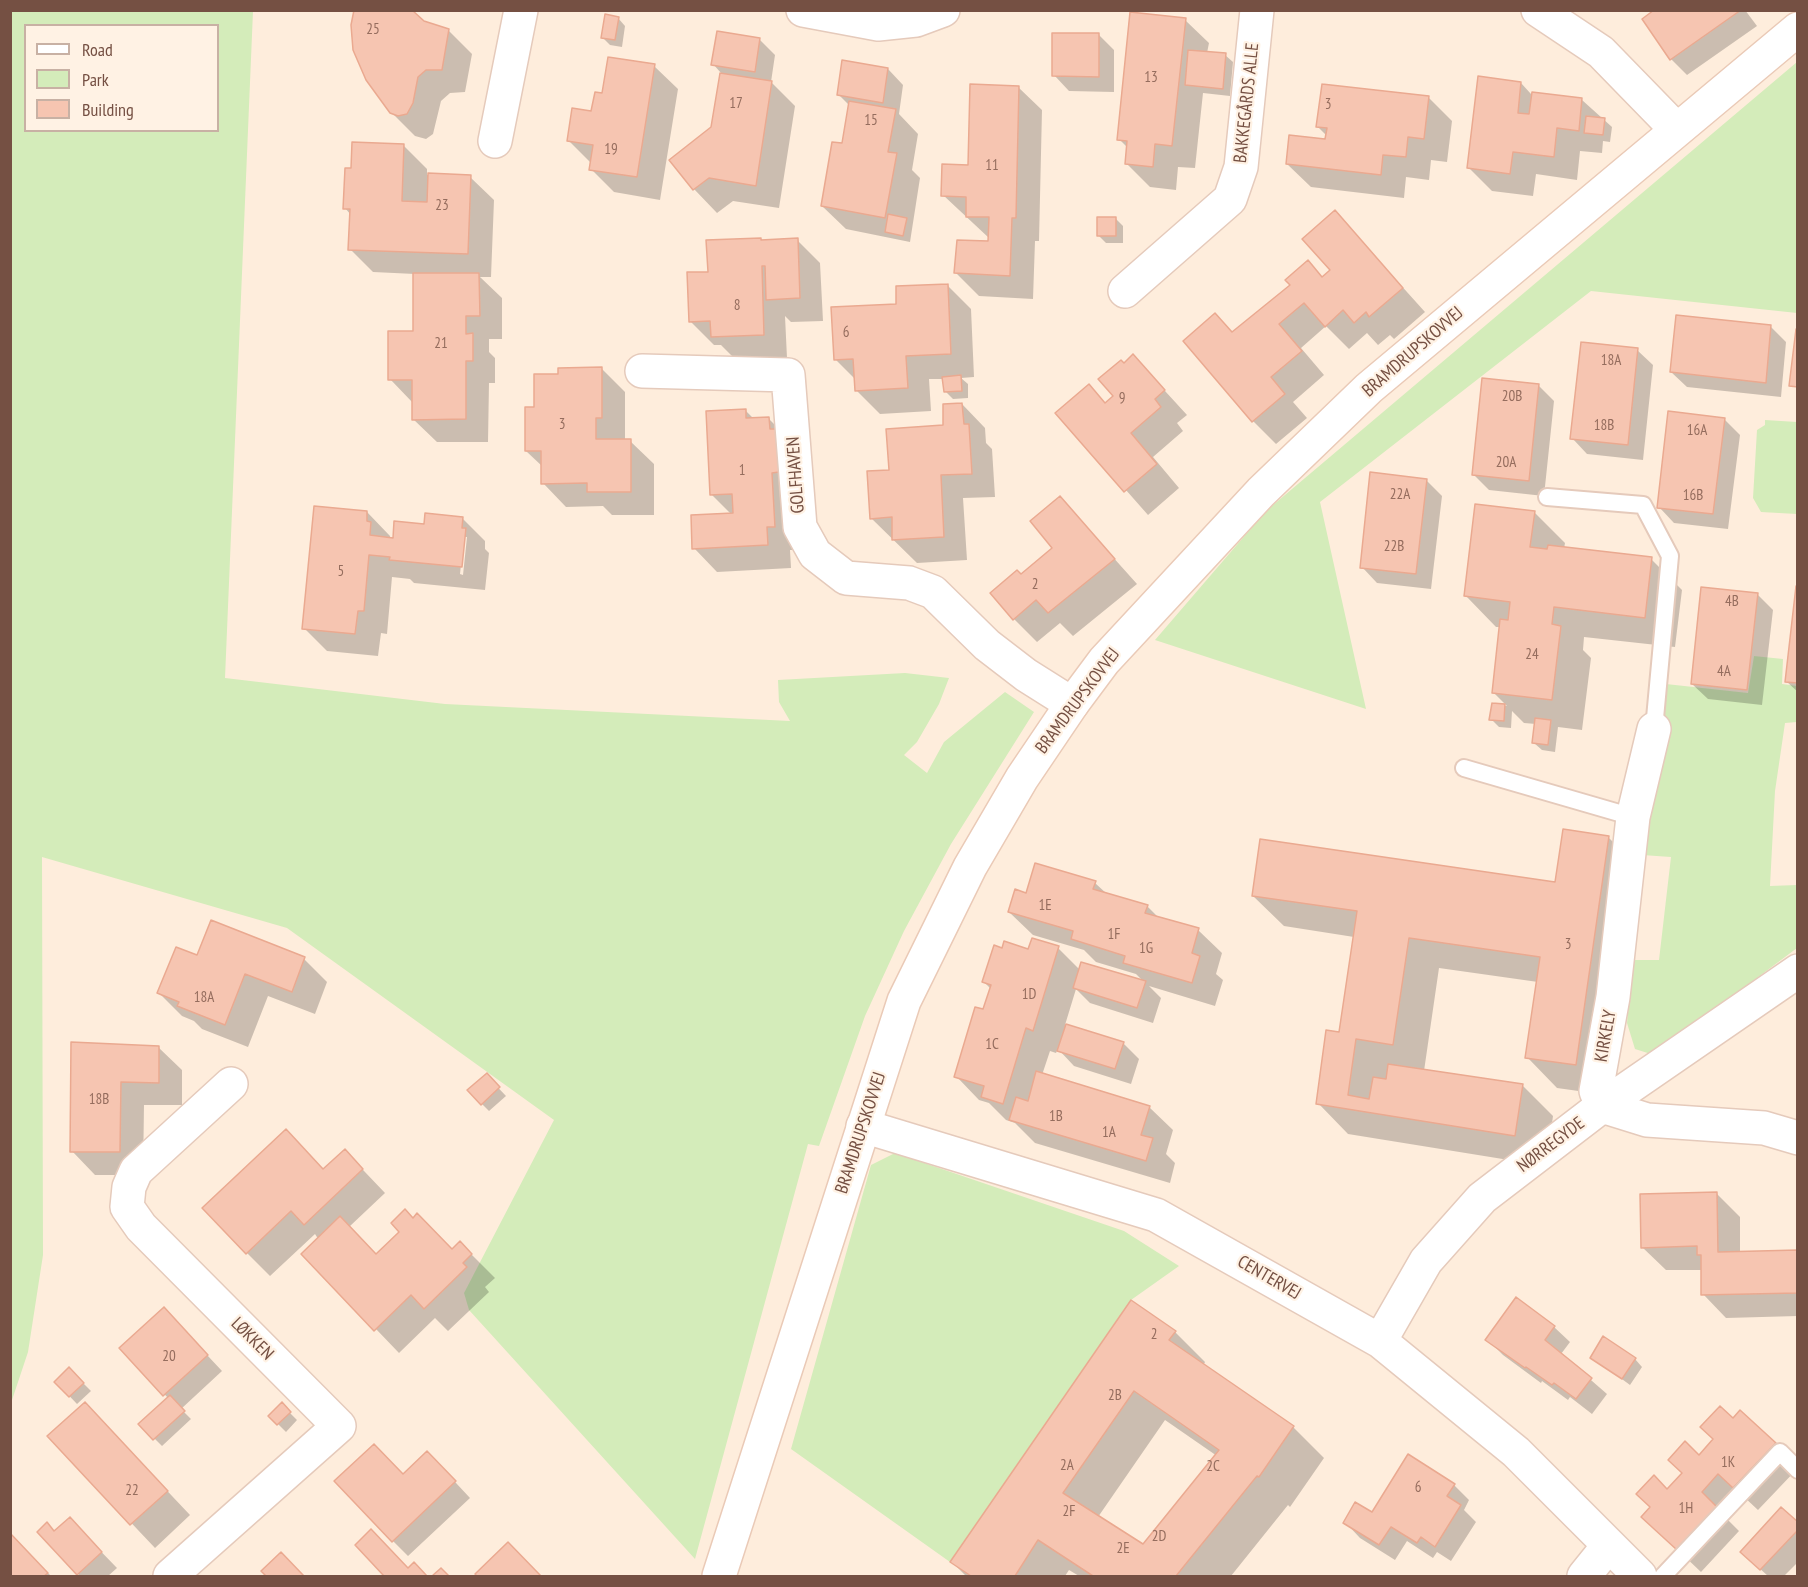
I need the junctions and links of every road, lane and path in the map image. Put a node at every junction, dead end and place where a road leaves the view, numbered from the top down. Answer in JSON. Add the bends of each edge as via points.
{"nodes":[{"id":1,"x":521,"y":10,"type":"edge"},
{"id":2,"x":803,"y":10,"type":"edge"},
{"id":3,"x":943,"y":10,"type":"edge"},
{"id":4,"x":1257,"y":10,"type":"edge"},
{"id":5,"x":1538,"y":10,"type":"edge"},
{"id":6,"x":1797,"y":29,"type":"edge"},
{"id":7,"x":1676,"y":129,"type":"junction"},
{"id":8,"x":495,"y":141,"type":"dead end"},
{"id":9,"x":1125,"y":291,"type":"dead end"},
{"id":10,"x":642,"y":371,"type":"dead end"},
{"id":11,"x":1546,"y":497,"type":"dead end"},
{"id":12,"x":1072,"y":704,"type":"junction"},
{"id":13,"x":1654,"y":729,"type":"joint"},
{"id":14,"x":1464,"y":768,"type":"dead end"},
{"id":15,"x":1633,"y":817,"type":"junction"},
{"id":16,"x":1797,"y":970,"type":"edge"},
{"id":17,"x":231,"y":1084,"type":"dead end"},
{"id":18,"x":1602,"y":1106,"type":"junction"},
{"id":19,"x":863,"y":1126,"type":"junction"},
{"id":20,"x":1797,"y":1138,"type":"edge"},
{"id":21,"x":1380,"y":1341,"type":"junction"},
{"id":22,"x":1797,"y":1470,"type":"edge"},
{"id":23,"x":1609,"y":1545,"type":"junction"},
{"id":24,"x":170,"y":1576,"type":"edge"},
{"id":25,"x":719,"y":1576,"type":"edge"},
{"id":26,"x":1584,"y":1576,"type":"edge"},
{"id":27,"x":1640,"y":1576,"type":"edge"},
{"id":28,"x":1663,"y":1576,"type":"edge"}],
"edges":[{"from":1,"to":8,"type":"street"},
{"from":2,"to":3,"type":"street","via":[[878,24],[916,20]]},
{"from":4,"to":9,"type":"street","name":"BAKKEGÅRDS ALLE","via":[[1241,167],[1230,200]]},
{"from":5,"to":7,"type":"street","via":[[1601,52]]},
{"from":6,"to":7,"type":"street","name":"BRAMDRUPSKOVVEJ"},
{"from":7,"to":12,"type":"street","name":"BRAMDRUPSKOVVEJ","via":[[1369,388],[1261,492],[1104,661]]},
{"from":10,"to":12,"type":"street","name":"GOLFHAVEN","via":[[788,375],[800,527],[815,554],[846,578],[909,583],[933,592],[987,645]]},
{"from":11,"to":13,"type":"lane","via":[[1643,505],[1670,556]]},
{"from":12,"to":19,"type":"street","name":"BRAMDRUPSKOVVEJ","via":[[1022,778],[955,898],[904,1001]]},
{"from":13,"to":15,"type":"street","name":"KIRKELY"},
{"from":14,"to":15,"type":"lane"},
{"from":15,"to":18,"type":"street","name":"KIRKELY","via":[[1613,997],[1596,1091]]},
{"from":16,"to":18,"type":"street"},
{"from":17,"to":24,"type":"street","name":"LØKKEN","via":[[136,1171],[129,1186],[127,1207],[141,1227],[339,1426]]},
{"from":18,"to":20,"type":"street","name":"NØRREGYDE","via":[[1647,1120],[1764,1128]]},
{"from":18,"to":21,"type":"street","name":"NØRREGYDE","via":[[1482,1198],[1426,1261]]},
{"from":19,"to":21,"type":"street","name":"CENTERVEJ","via":[[1156,1215]]},
{"from":19,"to":25,"type":"street","name":"BRAMDRUPSKOVVEJ"},
{"from":21,"to":23,"type":"street","name":"CENTERVEJ","via":[[1516,1452]]},
{"from":22,"to":28,"type":"lane","via":[[1780,1452]]},
{"from":23,"to":26,"type":"street"},
{"from":23,"to":27,"type":"street","name":"CENTERVEJ"}]}
